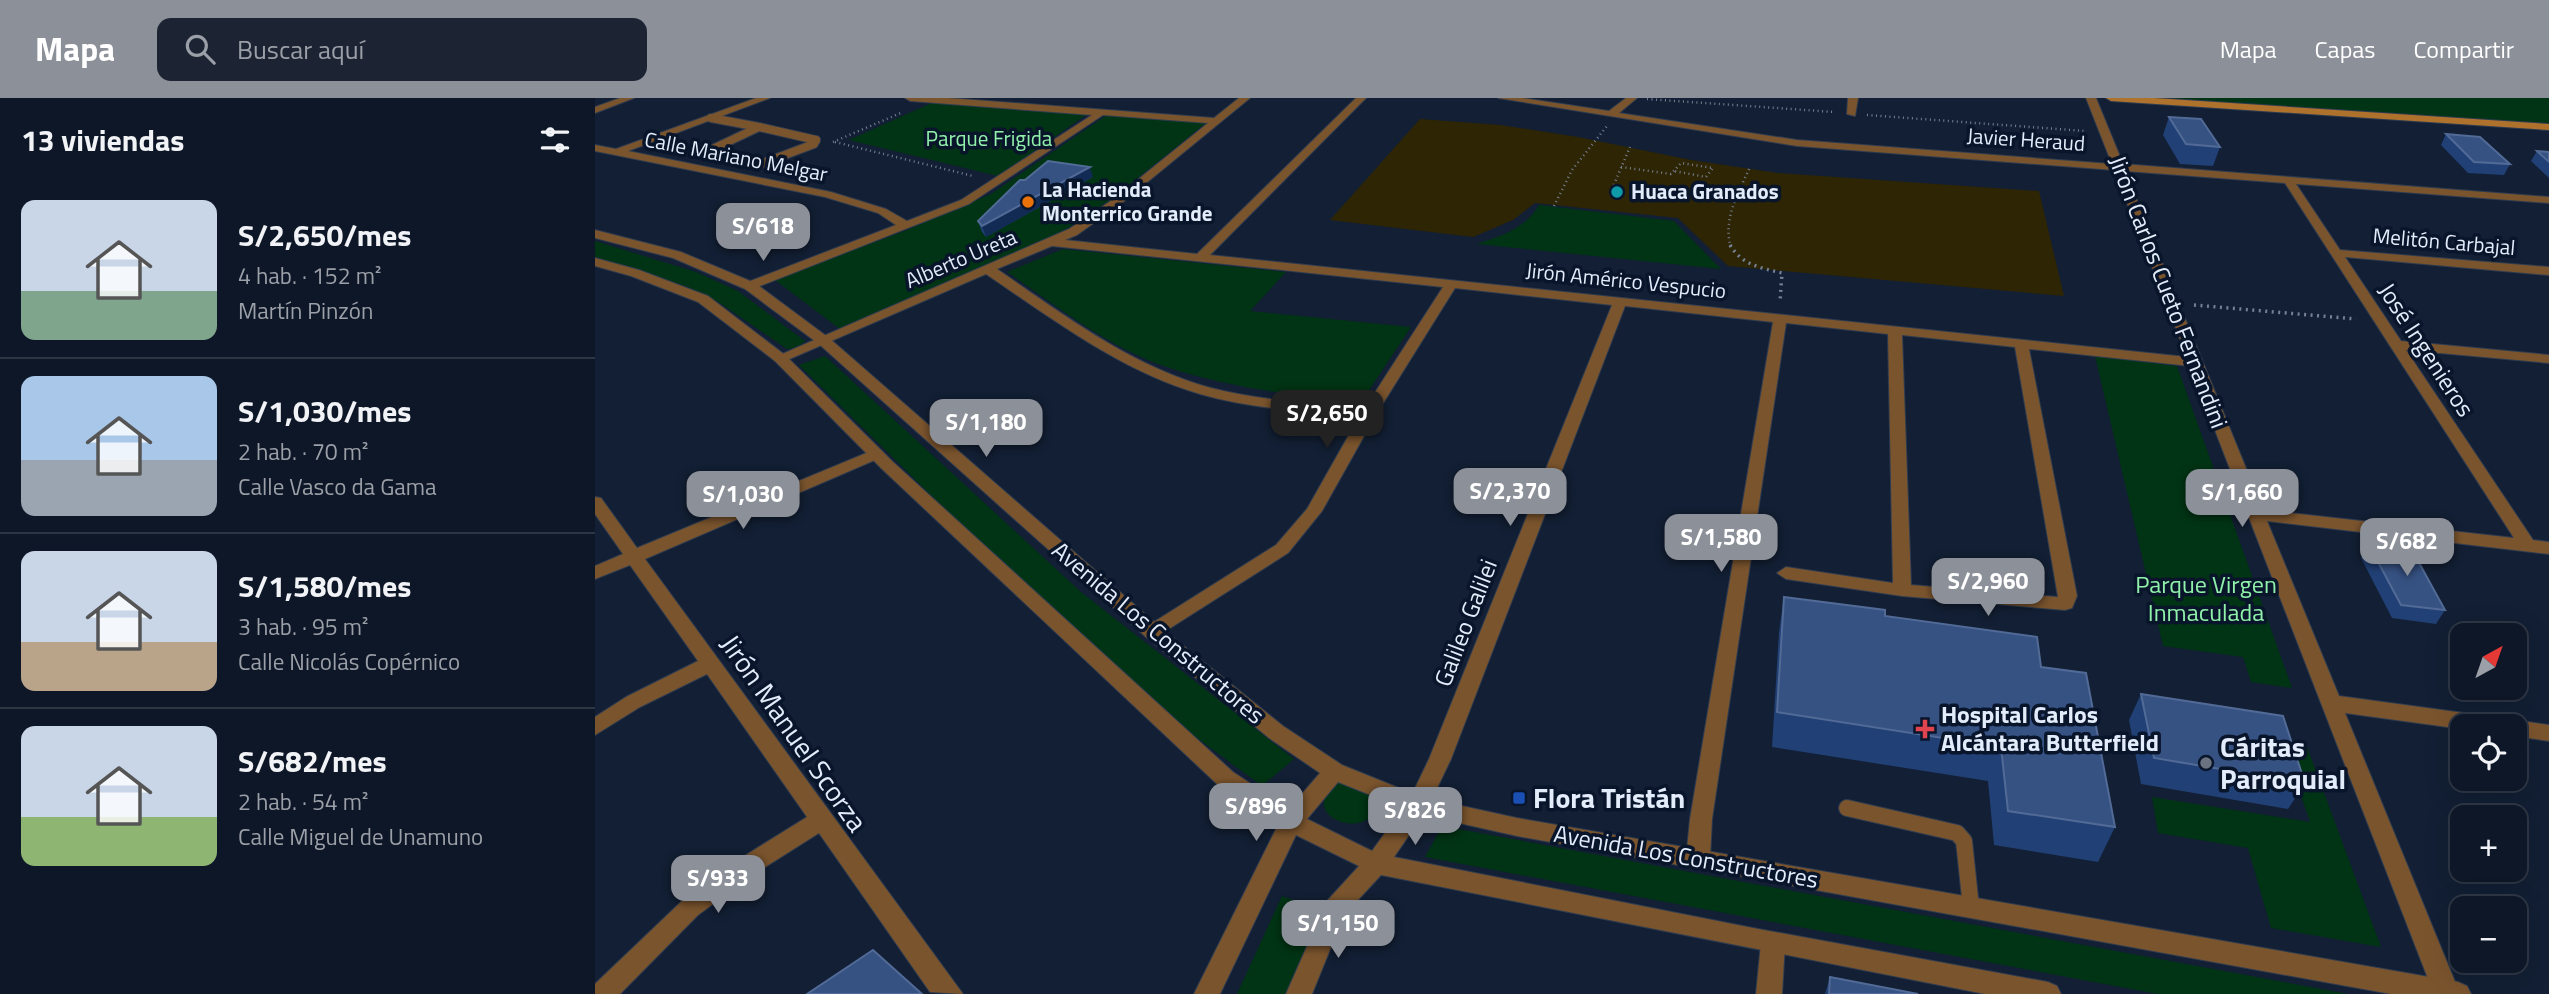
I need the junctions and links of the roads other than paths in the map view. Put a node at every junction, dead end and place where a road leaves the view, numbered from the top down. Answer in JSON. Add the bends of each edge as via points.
{"nodes":[{"id":1,"x":629,"y":98,"type":"edge"},
{"id":2,"x":765,"y":98,"type":"edge"},
{"id":3,"x":911,"y":98,"type":"edge"},
{"id":4,"x":1245,"y":98,"type":"edge"},
{"id":5,"x":1361,"y":98,"type":"edge"},
{"id":6,"x":1503,"y":98,"type":"edge"},
{"id":7,"x":1632,"y":98,"type":"edge"},
{"id":8,"x":1853,"y":98,"type":"edge"},
{"id":9,"x":2091,"y":98,"type":"edge"},
{"id":10,"x":2111,"y":98,"type":"edge"},
{"id":11,"x":932,"y":100,"type":"edge"},
{"id":12,"x":595,"y":110,"type":"edge"},
{"id":13,"x":1102,"y":112,"type":"junction"},
{"id":14,"x":1613,"y":113,"type":"junction"},
{"id":15,"x":1852,"y":114,"type":"dead end"},
{"id":16,"x":711,"y":118,"type":"junction"},
{"id":17,"x":1216,"y":121,"type":"junction"},
{"id":18,"x":759,"y":127,"type":"junction"},
{"id":19,"x":2549,"y":127,"type":"edge"},
{"id":20,"x":595,"y":148,"type":"edge"},
{"id":21,"x":615,"y":153,"type":"junction"},
{"id":22,"x":2119,"y":167,"type":"junction"},
{"id":23,"x":2288,"y":180,"type":"junction"},
{"id":24,"x":2549,"y":200,"type":"edge"},
{"id":25,"x":907,"y":226,"type":"junction"},
{"id":26,"x":595,"y":234,"type":"edge"},
{"id":27,"x":1052,"y":242,"type":"junction"},
{"id":28,"x":2336,"y":253,"type":"junction"},
{"id":29,"x":1200,"y":258,"type":"junction"},
{"id":30,"x":595,"y":262,"type":"edge"},
{"id":31,"x":989,"y":270,"type":"junction"},
{"id":32,"x":2549,"y":271,"type":"edge"},
{"id":33,"x":1452,"y":284,"type":"junction"},
{"id":34,"x":750,"y":286,"type":"junction"},
{"id":35,"x":1620,"y":302,"type":"junction"},
{"id":36,"x":1780,"y":317,"type":"junction"},
{"id":37,"x":1895,"y":329,"type":"junction"},
{"id":38,"x":824,"y":341,"type":"junction"},
{"id":39,"x":2021,"y":342,"type":"junction"},
{"id":40,"x":2396,"y":345,"type":"junction"},
{"id":41,"x":780,"y":358,"type":"junction"},
{"id":42,"x":2549,"y":359,"type":"edge"},
{"id":43,"x":2196,"y":362,"type":"junction"},
{"id":44,"x":1369,"y":414,"type":"junction"},
{"id":45,"x":876,"y":454,"type":"junction"},
{"id":46,"x":595,"y":502,"type":"edge"},
{"id":47,"x":2256,"y":514,"type":"junction"},
{"id":48,"x":2527,"y":545,"type":"junction"},
{"id":49,"x":2549,"y":548,"type":"edge"},
{"id":50,"x":635,"y":555,"type":"junction"},
{"id":51,"x":595,"y":573,"type":"edge"},
{"id":52,"x":1786,"y":573,"type":"dead end"},
{"id":53,"x":1902,"y":590,"type":"junction"},
{"id":54,"x":1153,"y":632,"type":"junction"},
{"id":55,"x":711,"y":663,"type":"junction"},
{"id":56,"x":2331,"y":704,"type":"junction"},
{"id":57,"x":2450,"y":719,"type":"edge"},
{"id":58,"x":595,"y":727,"type":"edge"},
{"id":59,"x":2527,"y":730,"type":"edge"},
{"id":60,"x":2549,"y":733,"type":"edge"},
{"id":61,"x":1334,"y":771,"type":"junction"},
{"id":62,"x":1418,"y":805,"type":"junction"},
{"id":63,"x":1847,"y":808,"type":"dead end"},
{"id":64,"x":821,"y":821,"type":"junction"},
{"id":65,"x":1291,"y":822,"type":"junction"},
{"id":66,"x":1698,"y":859,"type":"junction"},
{"id":67,"x":1376,"y":864,"type":"junction"},
{"id":68,"x":1971,"y":907,"type":"junction"},
{"id":69,"x":1773,"y":943,"type":"junction"},
{"id":70,"x":2450,"y":993,"type":"edge"},
{"id":71,"x":603,"y":994,"type":"edge"},
{"id":72,"x":950,"y":994,"type":"edge"},
{"id":73,"x":1207,"y":994,"type":"edge"},
{"id":74,"x":1299,"y":994,"type":"edge"},
{"id":75,"x":1769,"y":994,"type":"edge"},
{"id":76,"x":2048,"y":994,"type":"edge"}],
"edges":[{"from":1,"to":12,"type":"street"},
{"from":2,"to":16,"type":"street"},
{"from":3,"to":11,"type":"street"},
{"from":4,"to":17,"type":"street","name":"Alberto Ureta"},
{"from":5,"to":29,"type":"street"},
{"from":6,"to":14,"type":"street","name":"Javier Heraud"},
{"from":7,"to":14,"type":"street"},
{"from":8,"to":15,"type":"street"},
{"from":9,"to":22,"type":"street","name":"Jirón Carlos Cueto Fernandini"},
{"from":10,"to":19,"type":"main road"},
{"from":11,"to":13,"type":"street"},
{"from":13,"to":17,"type":"street"},
{"from":13,"to":25,"type":"street","via":[[965,202]]},
{"from":14,"to":22,"type":"street","name":"Javier Heraud","via":[[1797,143]]},
{"from":16,"to":18,"type":"lane"},
{"from":16,"to":21,"type":"street"},
{"from":17,"to":27,"type":"street","name":"Alberto Ureta","via":[[1119,200]]},
{"from":18,"to":18,"type":"lane","via":[[816,140],[758,165],[702,154]]},
{"from":20,"to":21,"type":"street","name":"Calle Mariano Melgar"},
{"from":21,"to":25,"type":"street","name":"Calle Mariano Melgar","via":[[827,194],[882,211]]},
{"from":22,"to":23,"type":"street","name":"Javier Heraud"},
{"from":22,"to":43,"type":"street","name":"Jirón Carlos Cueto Fernandini"},
{"from":23,"to":24,"type":"street","name":"Javier Heraud"},
{"from":23,"to":28,"type":"street","name":"José Ingenieros"},
{"from":25,"to":34,"type":"street"},
{"from":26,"to":34,"type":"street","name":"Avenida Los Constructores","via":[[677,255]]},
{"from":27,"to":29,"type":"street","name":"Jirón Américo Vespucio"},
{"from":27,"to":31,"type":"street","name":"Alberto Ureta"},
{"from":28,"to":32,"type":"street","name":"Melitón Carbajal"},
{"from":28,"to":40,"type":"street","name":"José Ingenieros"},
{"from":29,"to":33,"type":"street","name":"Jirón Américo Vespucio"},
{"from":30,"to":41,"type":"street","via":[[635,272],[702,299]]},
{"from":31,"to":38,"type":"street","name":"Alberto Ureta"},
{"from":31,"to":44,"type":"street","via":[[1098,344],[1161,375],[1206,391]]},
{"from":33,"to":35,"type":"street","name":"Jirón Américo Vespucio"},
{"from":33,"to":44,"type":"street"},
{"from":34,"to":38,"type":"street","name":"Avenida Los Constructores"},
{"from":35,"to":36,"type":"street","name":"Jirón Américo Vespucio"},
{"from":35,"to":62,"type":"street","name":"Galileo Galilei"},
{"from":36,"to":37,"type":"street","name":"Jirón Américo Vespucio"},
{"from":36,"to":66,"type":"street"},
{"from":37,"to":39,"type":"street","name":"Jirón Américo Vespucio"},
{"from":37,"to":53,"type":"street"},
{"from":38,"to":41,"type":"street","name":"Alberto Ureta"},
{"from":38,"to":54,"type":"street","name":"Avenida Los Constructores"},
{"from":39,"to":43,"type":"street","name":"Jirón Américo Vespucio"},
{"from":39,"to":53,"type":"street","via":[[2068,596],[2065,604]]},
{"from":40,"to":42,"type":"street"},
{"from":40,"to":48,"type":"street","name":"José Ingenieros"},
{"from":41,"to":45,"type":"street"},
{"from":43,"to":47,"type":"street","name":"Jirón Carlos Cueto Fernandini"},
{"from":44,"to":54,"type":"street","via":[[1314,511],[1282,549]]},
{"from":45,"to":50,"type":"street"},
{"from":45,"to":65,"type":"street","via":[[1225,778]]},
{"from":46,"to":50,"type":"street","name":"Jirón Manuel Scorza"},
{"from":47,"to":48,"type":"street"},
{"from":47,"to":56,"type":"street","name":"Jirón Carlos Cueto Fernandini"},
{"from":48,"to":49,"type":"street"},
{"from":50,"to":51,"type":"street"},
{"from":50,"to":55,"type":"street","name":"Jirón Manuel Scorza"},
{"from":52,"to":53,"type":"street"},
{"from":54,"to":61,"type":"street","name":"Avenida Los Constructores","via":[[1276,732]]},
{"from":55,"to":58,"type":"street","via":[[633,702]]},
{"from":55,"to":64,"type":"street","name":"Jirón Manuel Scorza"},
{"from":56,"to":57,"type":"street"},
{"from":56,"to":70,"type":"street","name":"Jirón Carlos Cueto Fernandini"},
{"from":59,"to":60,"type":"street"},
{"from":61,"to":62,"type":"street","name":"Avenida Los Constructores"},
{"from":61,"to":65,"type":"street"},
{"from":62,"to":66,"type":"street","name":"Avenida Los Constructores"},
{"from":62,"to":67,"type":"street","name":"Galileo Galilei"},
{"from":63,"to":68,"type":"lane","via":[[1957,833],[1964,841]]},
{"from":64,"to":71,"type":"street","via":[[690,908]]},
{"from":64,"to":72,"type":"street","name":"Jirón Manuel Scorza"},
{"from":65,"to":67,"type":"street"},
{"from":65,"to":73,"type":"street"},
{"from":66,"to":68,"type":"street","name":"Avenida Los Constructores"},
{"from":67,"to":69,"type":"street"},
{"from":67,"to":74,"type":"street","name":"Galileo Galilei","via":[[1335,908]]},
{"from":68,"to":70,"type":"street","name":"Avenida Los Constructores"},
{"from":69,"to":75,"type":"street"},
{"from":69,"to":76,"type":"street"}]}
